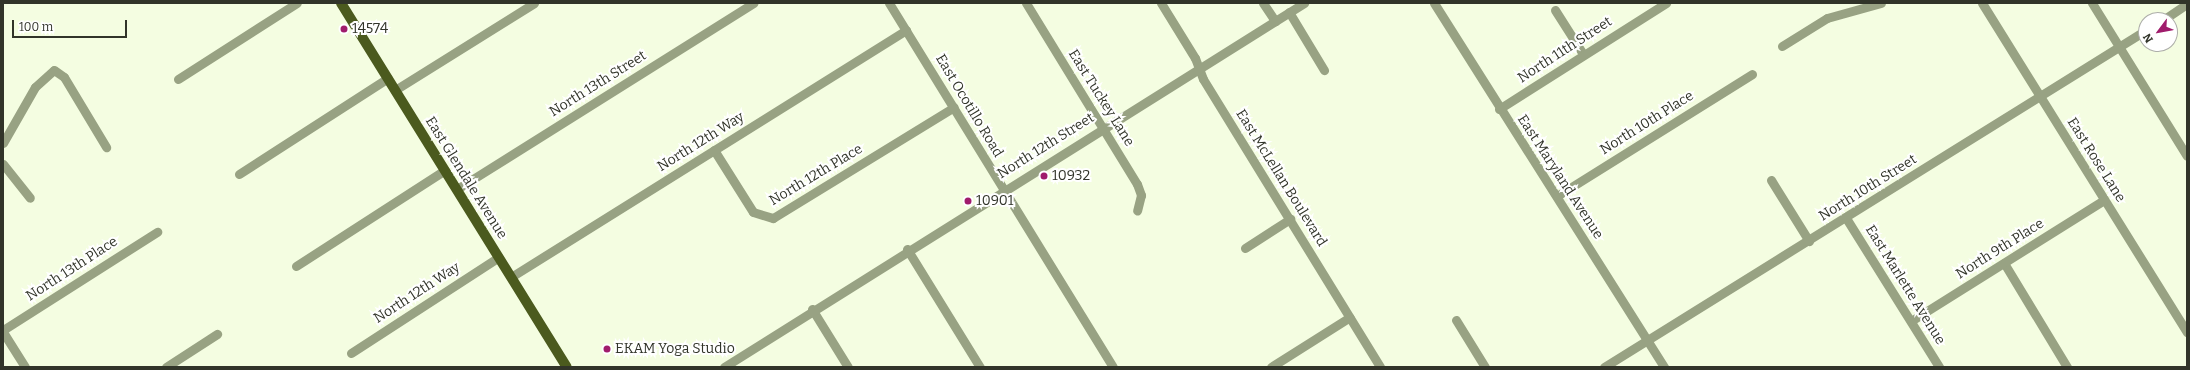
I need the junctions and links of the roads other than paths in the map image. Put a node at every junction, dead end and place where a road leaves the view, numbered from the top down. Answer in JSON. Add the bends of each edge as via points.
{"nodes":[{"id":1,"x":297,"y":3,"type":"edge"},
{"id":2,"x":341,"y":3,"type":"edge"},
{"id":3,"x":534,"y":3,"type":"edge"},
{"id":4,"x":754,"y":3,"type":"edge"},
{"id":5,"x":889,"y":3,"type":"edge"},
{"id":6,"x":1026,"y":3,"type":"edge"},
{"id":7,"x":1161,"y":3,"type":"edge"},
{"id":8,"x":1263,"y":3,"type":"edge"},
{"id":9,"x":1304,"y":3,"type":"edge"},
{"id":10,"x":1434,"y":3,"type":"edge"},
{"id":11,"x":1881,"y":3,"type":"edge"},
{"id":12,"x":1982,"y":3,"type":"edge"},
{"id":13,"x":2092,"y":3,"type":"edge"},
{"id":14,"x":1661,"y":4,"type":"edge"},
{"id":15,"x":2187,"y":4,"type":"edge"},
{"id":16,"x":1555,"y":10,"type":"dead end"},
{"id":17,"x":1289,"y":12,"type":"junction"},
{"id":18,"x":2175,"y":12,"type":"edge"},
{"id":19,"x":1274,"y":21,"type":"junction"},
{"id":20,"x":906,"y":30,"type":"junction"},
{"id":21,"x":2138,"y":35,"type":"edge"},
{"id":22,"x":1782,"y":46,"type":"dead end"},
{"id":23,"x":2119,"y":46,"type":"junction"},
{"id":24,"x":1583,"y":54,"type":"junction"},
{"id":25,"x":1199,"y":68,"type":"junction"},
{"id":26,"x":1324,"y":70,"type":"dead end"},
{"id":27,"x":1752,"y":74,"type":"dead end"},
{"id":28,"x":388,"y":78,"type":"junction"},
{"id":29,"x":178,"y":79,"type":"dead end"},
{"id":30,"x":395,"y":90,"type":"junction"},
{"id":31,"x":2040,"y":98,"type":"junction"},
{"id":32,"x":954,"y":107,"type":"junction"},
{"id":33,"x":1499,"y":109,"type":"junction"},
{"id":34,"x":1102,"y":128,"type":"junction"},
{"id":35,"x":3,"y":143,"type":"edge"},
{"id":36,"x":106,"y":147,"type":"dead end"},
{"id":37,"x":714,"y":150,"type":"junction"},
{"id":38,"x":2187,"y":156,"type":"edge"},
{"id":39,"x":3,"y":164,"type":"edge"},
{"id":40,"x":445,"y":170,"type":"junction"},
{"id":41,"x":239,"y":174,"type":"dead end"},
{"id":42,"x":1771,"y":180,"type":"dead end"},
{"id":43,"x":457,"y":189,"type":"junction"},
{"id":44,"x":1003,"y":190,"type":"junction"},
{"id":45,"x":1557,"y":196,"type":"junction"},
{"id":46,"x":30,"y":198,"type":"dead end"},
{"id":47,"x":2104,"y":200,"type":"junction"},
{"id":48,"x":1136,"y":211,"type":"dead end"},
{"id":49,"x":1846,"y":218,"type":"junction"},
{"id":50,"x":1290,"y":219,"type":"junction"},
{"id":51,"x":157,"y":232,"type":"dead end"},
{"id":52,"x":1809,"y":240,"type":"junction"},
{"id":53,"x":1245,"y":248,"type":"dead end"},
{"id":54,"x":908,"y":249,"type":"junction"},
{"id":55,"x":499,"y":257,"type":"junction"},
{"id":56,"x":2004,"y":263,"type":"junction"},
{"id":57,"x":296,"y":266,"type":"dead end"},
{"id":58,"x":511,"y":277,"type":"junction"},
{"id":59,"x":812,"y":309,"type":"junction"},
{"id":60,"x":1350,"y":317,"type":"junction"},
{"id":61,"x":1456,"y":320,"type":"dead end"},
{"id":62,"x":1911,"y":321,"type":"junction"},
{"id":63,"x":3,"y":331,"type":"edge"},
{"id":64,"x":2187,"y":332,"type":"edge"},
{"id":65,"x":217,"y":334,"type":"dead end"},
{"id":66,"x":1647,"y":341,"type":"junction"},
{"id":67,"x":351,"y":353,"type":"dead end"},
{"id":68,"x":25,"y":367,"type":"edge"},
{"id":69,"x":166,"y":367,"type":"edge"},
{"id":70,"x":567,"y":367,"type":"edge"},
{"id":71,"x":724,"y":367,"type":"edge"},
{"id":72,"x":848,"y":367,"type":"edge"},
{"id":73,"x":980,"y":367,"type":"edge"},
{"id":74,"x":1113,"y":367,"type":"edge"},
{"id":75,"x":1270,"y":367,"type":"edge"},
{"id":76,"x":1380,"y":367,"type":"edge"},
{"id":77,"x":1486,"y":367,"type":"edge"},
{"id":78,"x":1604,"y":367,"type":"edge"},
{"id":79,"x":1664,"y":367,"type":"edge"},
{"id":80,"x":1939,"y":367,"type":"edge"},
{"id":81,"x":2067,"y":367,"type":"edge"}],
"edges":[{"from":1,"to":29,"type":"street"},
{"from":2,"to":28,"type":"main road","name":"East Glendale Avenue"},
{"from":3,"to":30,"type":"street"},
{"from":4,"to":43,"type":"street","name":"North 13th Street"},
{"from":5,"to":20,"type":"street","name":"East Ocotillo Road"},
{"from":6,"to":34,"type":"street","name":"East Tuckey Lane"},
{"from":7,"to":25,"type":"street","name":"East McLellan Boulevard"},
{"from":8,"to":19,"type":"street"},
{"from":9,"to":17,"type":"street","name":"North 12th Street"},
{"from":10,"to":33,"type":"street","name":"East Maryland Avenue"},
{"from":11,"to":22,"type":"street","via":[[1827,18]]},
{"from":12,"to":31,"type":"street","name":"East Rose Lane"},
{"from":13,"to":23,"type":"street"},
{"from":14,"to":24,"type":"street","name":"North 11th Street"},
{"from":15,"to":18,"type":"street"},
{"from":16,"to":24,"type":"street"},
{"from":17,"to":19,"type":"street","name":"North 12th Street"},
{"from":17,"to":26,"type":"street"},
{"from":19,"to":25,"type":"street","name":"North 12th Street"},
{"from":20,"to":32,"type":"street","name":"East Ocotillo Road"},
{"from":20,"to":37,"type":"street","name":"North 12th Way"},
{"from":21,"to":23,"type":"street","name":"North 10th Street"},
{"from":23,"to":31,"type":"street","name":"North 10th Street"},
{"from":23,"to":38,"type":"street"},
{"from":24,"to":33,"type":"street","name":"North 11th Street"},
{"from":25,"to":34,"type":"street","name":"North 12th Street"},
{"from":25,"to":50,"type":"street","name":"East McLellan Boulevard"},
{"from":27,"to":45,"type":"street","name":"North 10th Place"},
{"from":28,"to":30,"type":"main road","name":"East Glendale Avenue"},
{"from":28,"to":41,"type":"street"},
{"from":30,"to":40,"type":"main road","name":"East Glendale Avenue"},
{"from":31,"to":47,"type":"street","name":"East Rose Lane"},
{"from":31,"to":49,"type":"street","name":"North 10th Street"},
{"from":32,"to":37,"type":"street","name":"North 12th Place","via":[[773,218],[753,212]]},
{"from":32,"to":44,"type":"street","name":"East Ocotillo Road"},
{"from":33,"to":45,"type":"street","name":"East Maryland Avenue"},
{"from":34,"to":44,"type":"street","name":"North 12th Street"},
{"from":34,"to":48,"type":"street","name":"East Tuckey Lane","via":[[1137,184],[1141,195]]},
{"from":35,"to":36,"type":"street","via":[[35,87],[54,70],[64,77]]},
{"from":37,"to":58,"type":"street","name":"North 12th Way"},
{"from":39,"to":46,"type":"street"},
{"from":40,"to":43,"type":"main road","name":"East Glendale Avenue"},
{"from":40,"to":57,"type":"street"},
{"from":42,"to":52,"type":"street"},
{"from":43,"to":55,"type":"main road","name":"East Glendale Avenue"},
{"from":44,"to":54,"type":"street","name":"North 12th Street"},
{"from":44,"to":74,"type":"street","name":"East Ocotillo Road"},
{"from":45,"to":66,"type":"street","name":"East Maryland Avenue"},
{"from":47,"to":56,"type":"street","name":"North 9th Place"},
{"from":47,"to":64,"type":"street","name":"East Rose Lane"},
{"from":49,"to":52,"type":"street","name":"North 10th Street"},
{"from":49,"to":62,"type":"street","name":"East Marlette Avenue"},
{"from":50,"to":53,"type":"street"},
{"from":50,"to":60,"type":"street","name":"East McLellan Boulevard"},
{"from":51,"to":63,"type":"street","name":"North 13th Place"},
{"from":52,"to":66,"type":"street","name":"North 10th Street"},
{"from":54,"to":59,"type":"street","name":"North 12th Street"},
{"from":54,"to":73,"type":"street"},
{"from":55,"to":58,"type":"main road","name":"East Glendale Avenue"},
{"from":55,"to":67,"type":"street","name":"North 12th Way"},
{"from":56,"to":62,"type":"street","name":"North 9th Place"},
{"from":56,"to":81,"type":"street"},
{"from":58,"to":70,"type":"main road","name":"East Glendale Avenue"},
{"from":59,"to":71,"type":"street","name":"North 12th Street"},
{"from":59,"to":72,"type":"street"},
{"from":60,"to":75,"type":"street"},
{"from":60,"to":76,"type":"street","name":"East McLellan Boulevard"},
{"from":61,"to":77,"type":"street"},
{"from":62,"to":80,"type":"street","name":"East Marlette Avenue"},
{"from":63,"to":68,"type":"street"},
{"from":65,"to":69,"type":"street"},
{"from":66,"to":78,"type":"street","name":"North 10th Street"},
{"from":66,"to":79,"type":"street","name":"East Maryland Avenue"}]}
